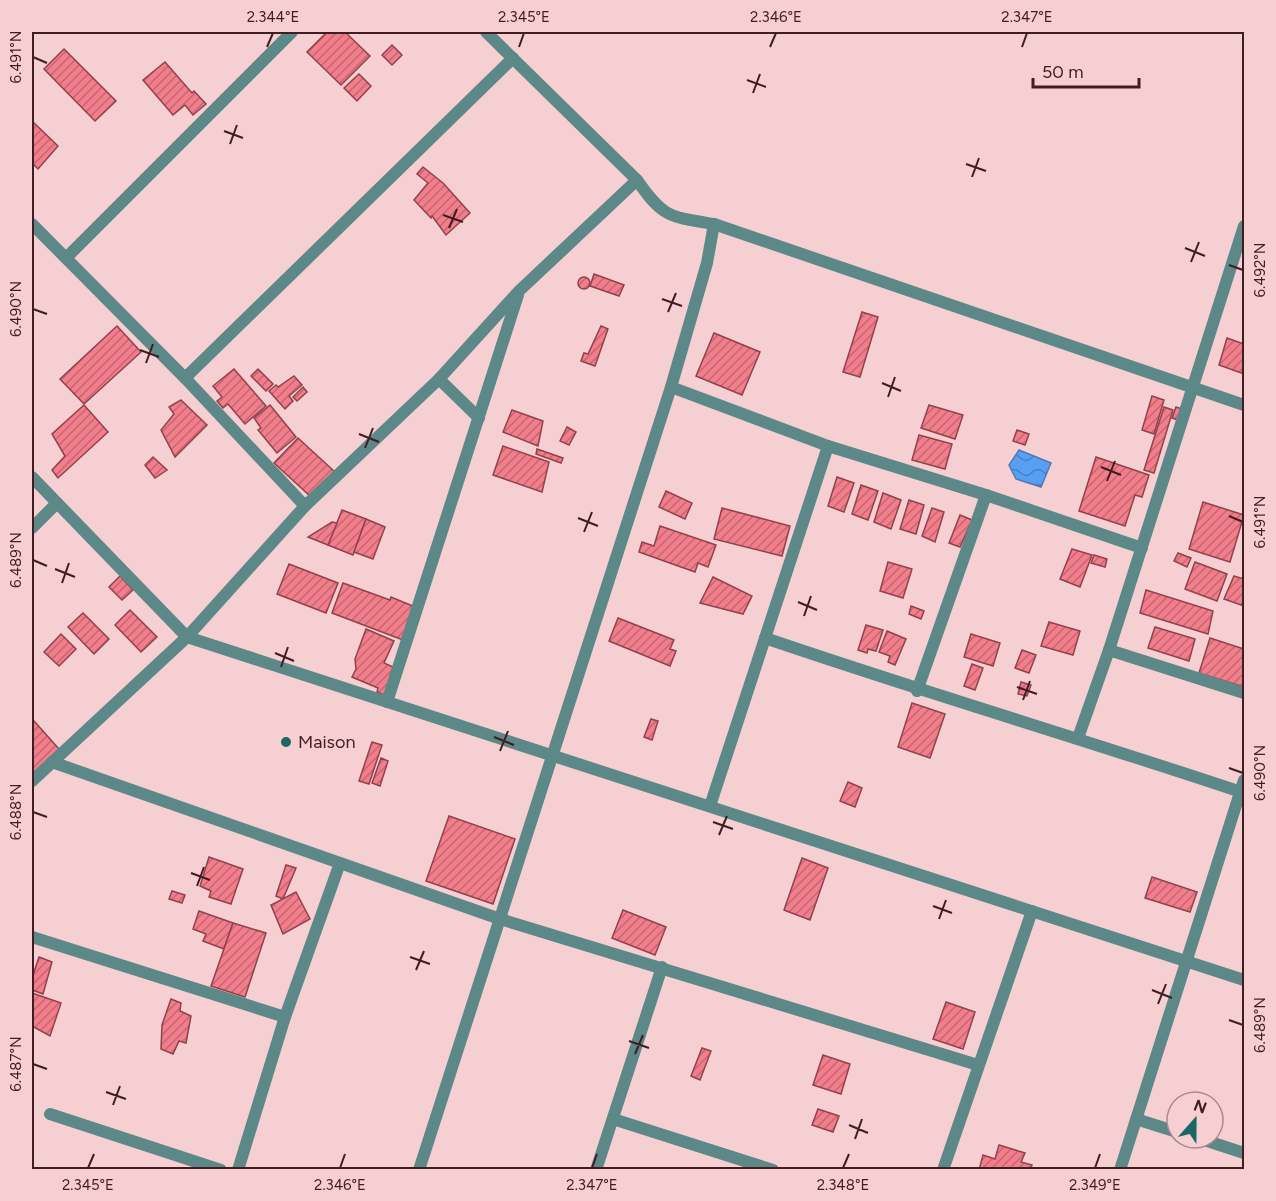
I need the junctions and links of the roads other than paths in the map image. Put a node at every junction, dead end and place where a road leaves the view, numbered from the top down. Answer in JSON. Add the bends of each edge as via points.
{"nodes":[{"id":1,"x":292,"y":32,"type":"edge"},
{"id":2,"x":486,"y":32,"type":"edge"},
{"id":3,"x":513,"y":58,"type":"junction"},
{"id":4,"x":637,"y":180,"type":"junction"},
{"id":5,"x":32,"y":224,"type":"edge"},
{"id":6,"x":714,"y":224,"type":"junction"},
{"id":7,"x":1245,"y":226,"type":"edge"},
{"id":8,"x":66,"y":258,"type":"junction"},
{"id":9,"x":519,"y":291,"type":"junction"},
{"id":10,"x":185,"y":378,"type":"junction"},
{"id":11,"x":439,"y":379,"type":"junction"},
{"id":12,"x":671,"y":387,"type":"junction"},
{"id":13,"x":1191,"y":387,"type":"junction"},
{"id":14,"x":1245,"y":405,"type":"edge"},
{"id":15,"x":478,"y":418,"type":"junction"},
{"id":16,"x":828,"y":446,"type":"junction"},
{"id":17,"x":32,"y":477,"type":"edge"},
{"id":18,"x":986,"y":495,"type":"junction"},
{"id":19,"x":57,"y":503,"type":"junction"},
{"id":20,"x":305,"y":506,"type":"junction"},
{"id":21,"x":32,"y":528,"type":"edge"},
{"id":22,"x":1142,"y":549,"type":"junction"},
{"id":23,"x":187,"y":637,"type":"junction"},
{"id":24,"x":765,"y":638,"type":"junction"},
{"id":25,"x":1109,"y":650,"type":"junction"},
{"id":26,"x":917,"y":691,"type":"junction"},
{"id":27,"x":1245,"y":693,"type":"edge"},
{"id":28,"x":387,"y":702,"type":"junction"},
{"id":29,"x":1078,"y":738,"type":"junction"},
{"id":30,"x":553,"y":756,"type":"junction"},
{"id":31,"x":52,"y":762,"type":"junction"},
{"id":32,"x":32,"y":781,"type":"edge"},
{"id":33,"x":1243,"y":786,"type":"edge"},
{"id":34,"x":710,"y":806,"type":"junction"},
{"id":35,"x":340,"y":863,"type":"junction"},
{"id":36,"x":1032,"y":911,"type":"junction"},
{"id":37,"x":500,"y":919,"type":"junction"},
{"id":38,"x":32,"y":937,"type":"edge"},
{"id":39,"x":1187,"y":961,"type":"junction"},
{"id":40,"x":662,"y":967,"type":"junction"},
{"id":41,"x":1245,"y":980,"type":"edge"},
{"id":42,"x":285,"y":1017,"type":"junction"},
{"id":43,"x":978,"y":1065,"type":"junction"},
{"id":44,"x":50,"y":1114,"type":"dead end"},
{"id":45,"x":613,"y":1119,"type":"junction"},
{"id":46,"x":1136,"y":1119,"type":"junction"},
{"id":47,"x":1165,"y":1127,"type":"edge"},
{"id":48,"x":1225,"y":1147,"type":"edge"},
{"id":49,"x":1245,"y":1153,"type":"edge"},
{"id":50,"x":221,"y":1170,"type":"edge"},
{"id":51,"x":237,"y":1170,"type":"edge"},
{"id":52,"x":419,"y":1170,"type":"edge"},
{"id":53,"x":596,"y":1170,"type":"edge"},
{"id":54,"x":773,"y":1170,"type":"edge"},
{"id":55,"x":943,"y":1170,"type":"edge"},
{"id":56,"x":1120,"y":1170,"type":"edge"}],
"edges":[{"from":1,"to":8,"type":"street"},
{"from":2,"to":3,"type":"street"},
{"from":3,"to":4,"type":"street"},
{"from":3,"to":10,"type":"street"},
{"from":4,"to":6,"type":"street","via":[[656,207],[672,216]]},
{"from":4,"to":9,"type":"street"},
{"from":5,"to":8,"type":"street"},
{"from":6,"to":12,"type":"street","via":[[707,263]]},
{"from":6,"to":13,"type":"street"},
{"from":7,"to":13,"type":"street"},
{"from":8,"to":10,"type":"street"},
{"from":9,"to":11,"type":"street"},
{"from":9,"to":15,"type":"street"},
{"from":10,"to":20,"type":"street"},
{"from":11,"to":15,"type":"street"},
{"from":11,"to":20,"type":"street"},
{"from":12,"to":16,"type":"street"},
{"from":12,"to":30,"type":"street"},
{"from":13,"to":14,"type":"street"},
{"from":13,"to":22,"type":"street"},
{"from":15,"to":28,"type":"street"},
{"from":16,"to":18,"type":"street"},
{"from":16,"to":24,"type":"street"},
{"from":17,"to":19,"type":"street"},
{"from":18,"to":22,"type":"street"},
{"from":18,"to":26,"type":"street"},
{"from":19,"to":21,"type":"street"},
{"from":19,"to":23,"type":"street"},
{"from":20,"to":23,"type":"street"},
{"from":22,"to":25,"type":"street"},
{"from":23,"to":28,"type":"street"},
{"from":23,"to":31,"type":"street"},
{"from":24,"to":26,"type":"street"},
{"from":24,"to":34,"type":"street"},
{"from":25,"to":27,"type":"street"},
{"from":25,"to":29,"type":"street"},
{"from":26,"to":29,"type":"street"},
{"from":28,"to":30,"type":"street"},
{"from":29,"to":33,"type":"street"},
{"from":30,"to":34,"type":"street"},
{"from":30,"to":37,"type":"street"},
{"from":31,"to":32,"type":"street"},
{"from":31,"to":35,"type":"street"},
{"from":33,"to":39,"type":"street"},
{"from":34,"to":36,"type":"street"},
{"from":35,"to":37,"type":"street"},
{"from":35,"to":42,"type":"street"},
{"from":36,"to":39,"type":"street"},
{"from":36,"to":43,"type":"street"},
{"from":37,"to":40,"type":"street"},
{"from":37,"to":52,"type":"street"},
{"from":38,"to":42,"type":"street"},
{"from":39,"to":41,"type":"street"},
{"from":39,"to":46,"type":"street"},
{"from":40,"to":43,"type":"street"},
{"from":40,"to":45,"type":"street"},
{"from":42,"to":51,"type":"street"},
{"from":43,"to":55,"type":"street"},
{"from":44,"to":50,"type":"street"},
{"from":45,"to":53,"type":"street"},
{"from":45,"to":54,"type":"street"},
{"from":46,"to":47,"type":"street"},
{"from":46,"to":56,"type":"street"},
{"from":48,"to":49,"type":"street"}]}
